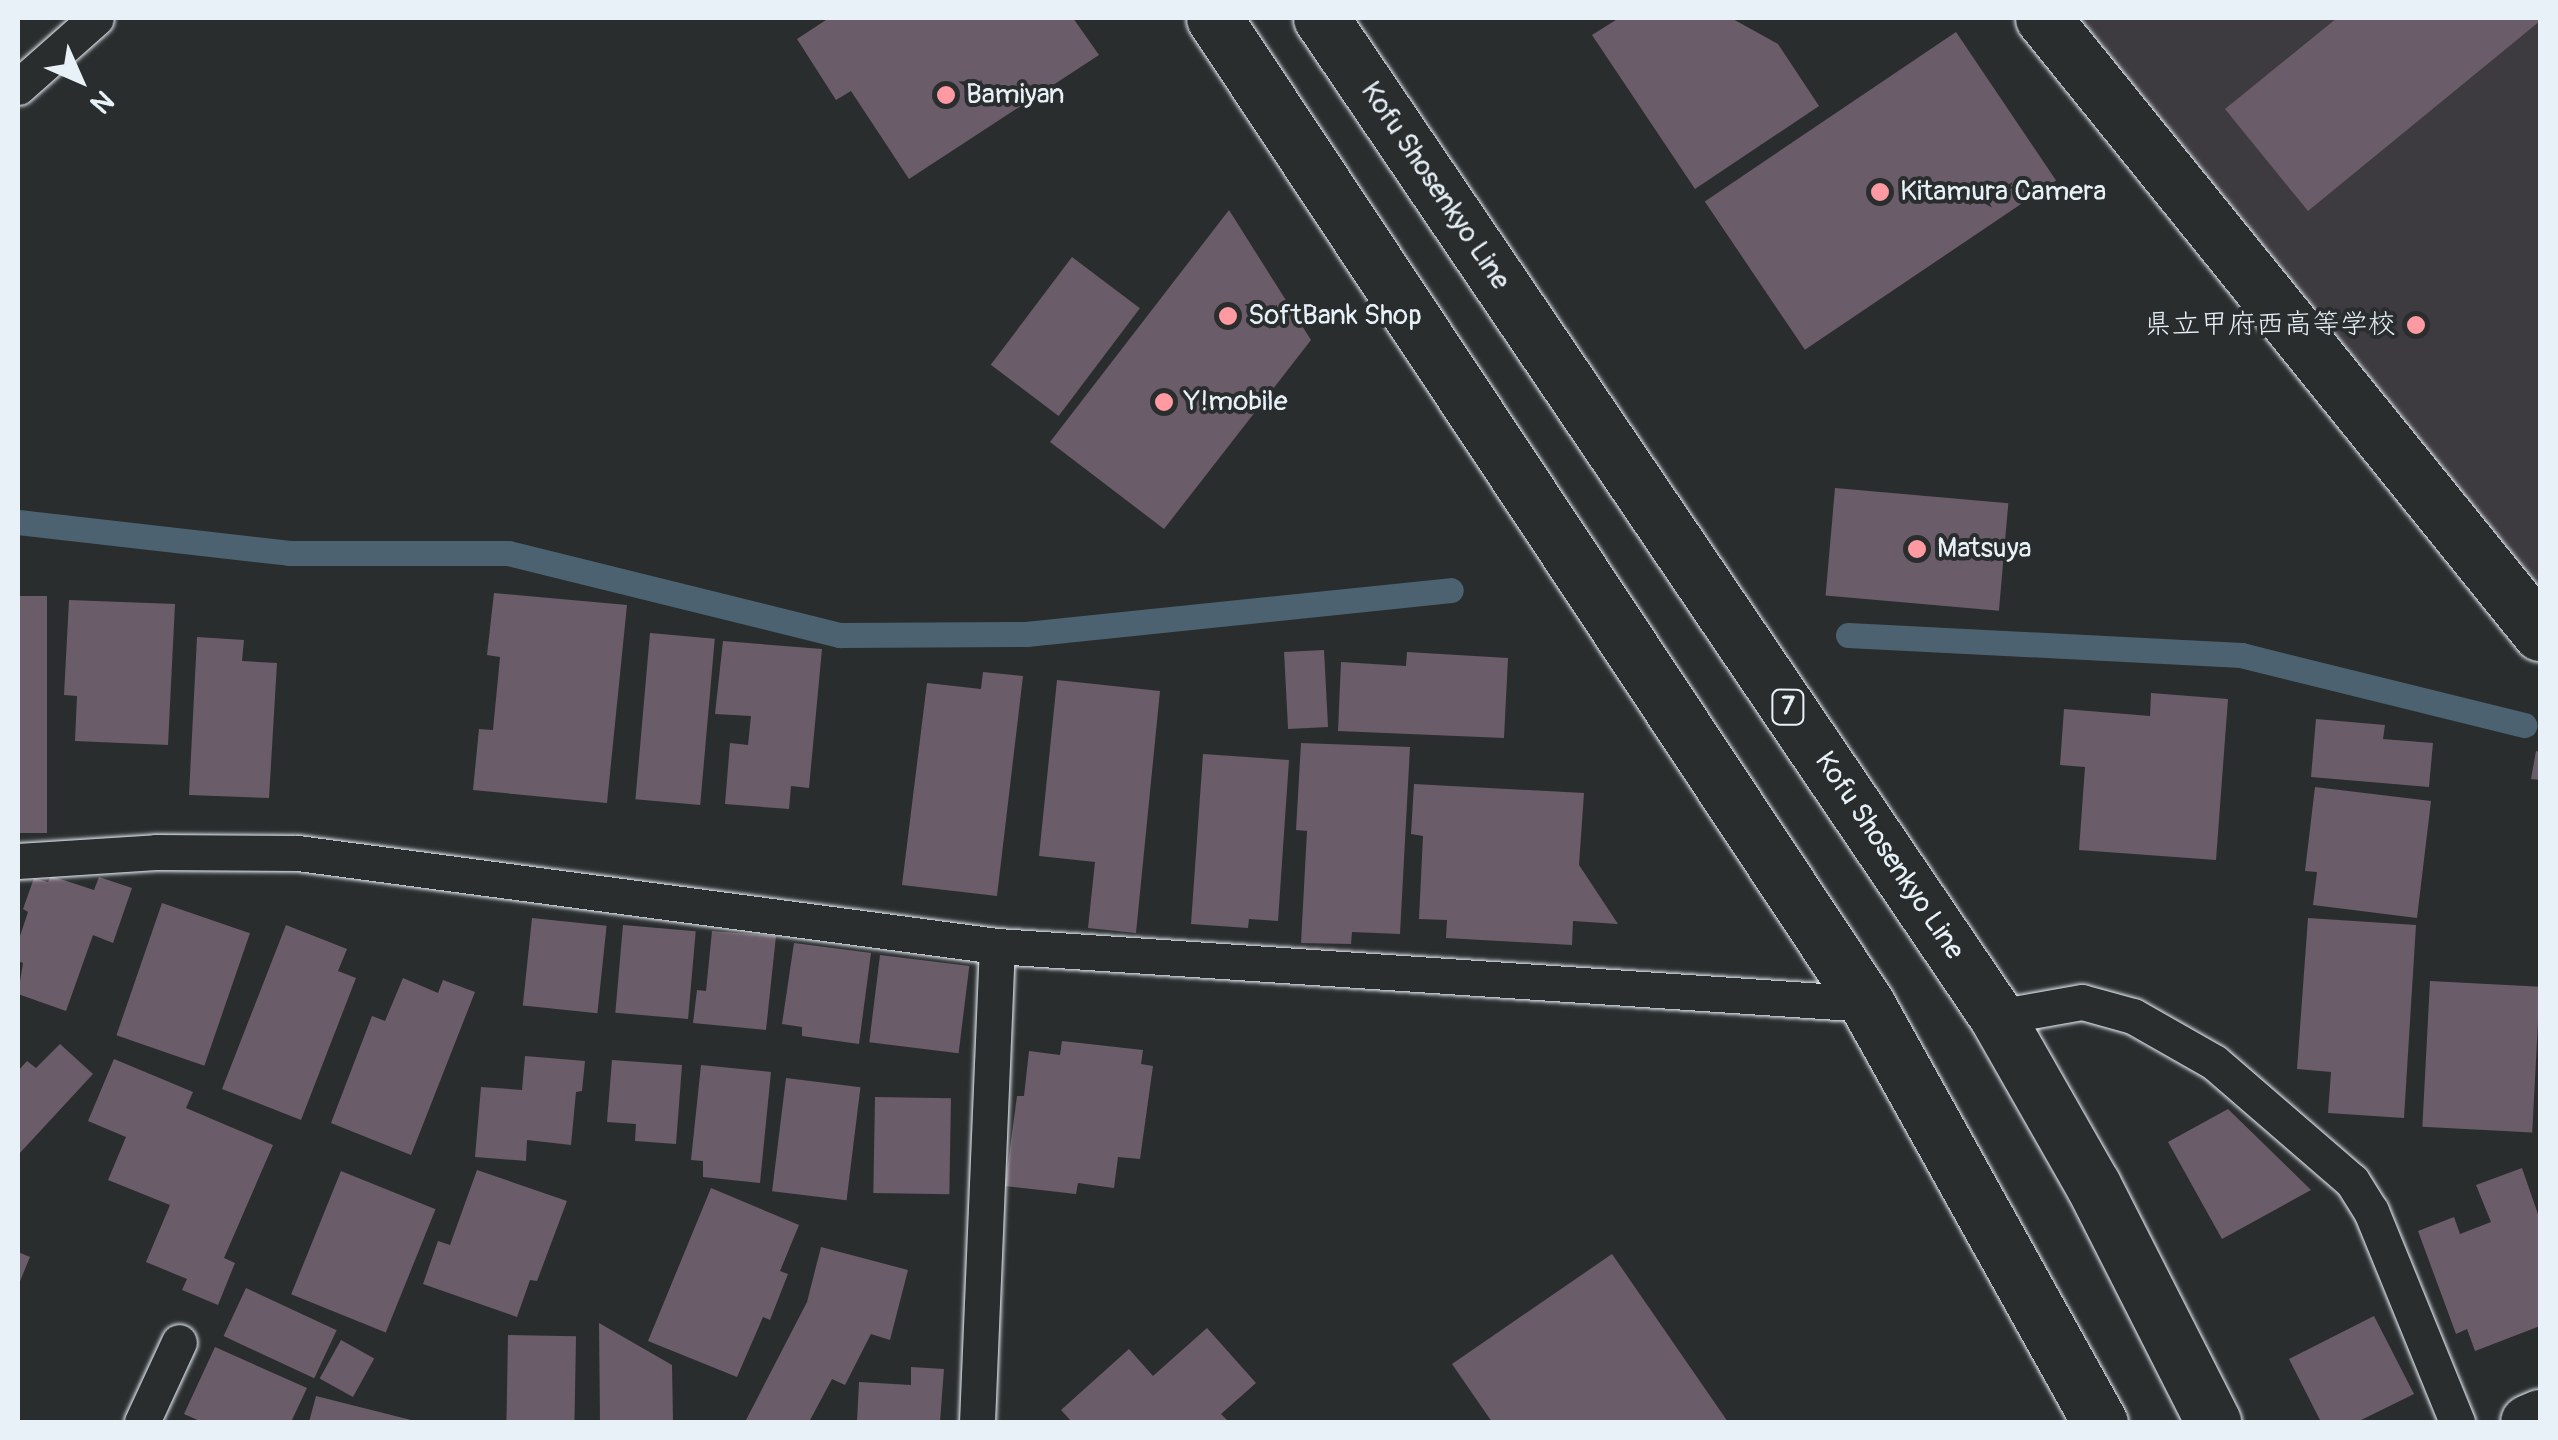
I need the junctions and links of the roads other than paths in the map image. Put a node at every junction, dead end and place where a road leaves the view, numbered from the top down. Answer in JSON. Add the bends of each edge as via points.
{"nodes":[{"id":1,"x":96,"y":18,"type":"edge"},
{"id":2,"x":1214,"y":18,"type":"edge"},
{"id":3,"x":1320,"y":18,"type":"edge"},
{"id":4,"x":2043,"y":18,"type":"edge"},
{"id":5,"x":18,"y":87,"type":"edge"},
{"id":6,"x":2540,"y":632,"type":"edge"},
{"id":7,"x":18,"y":860,"type":"edge"},
{"id":8,"x":997,"y":946,"type":"junction"},
{"id":9,"x":1867,"y":1004,"type":"junction"},
{"id":10,"x":1997,"y":1016,"type":"junction"},
{"id":11,"x":179,"y":1342,"type":"dead end"},
{"id":12,"x":2540,"y":1417,"type":"edge"},
{"id":13,"x":142,"y":1422,"type":"edge"},
{"id":14,"x":977,"y":1422,"type":"edge"},
{"id":15,"x":2100,"y":1422,"type":"edge"},
{"id":16,"x":2213,"y":1422,"type":"edge"},
{"id":17,"x":2457,"y":1422,"type":"edge"},
{"id":18,"x":2528,"y":1422,"type":"edge"}],
"edges":[{"from":1,"to":5,"type":"lane"},
{"from":2,"to":9,"type":"main road"},
{"from":3,"to":10,"type":"main road","name":"Kofu Shosenkyo Line","number":"7"},
{"from":4,"to":6,"type":"main road"},
{"from":7,"to":8,"type":"lane","via":[[298,853]]},
{"from":8,"to":9,"type":"lane"},
{"from":8,"to":14,"type":"lane"},
{"from":9,"to":15,"type":"main road"},
{"from":10,"to":16,"type":"main road","name":"Kofu Shosenkyo Line","number":"7","via":[[2093,1185]]},
{"from":10,"to":17,"type":"lane","via":[[2082,1002],[2133,1016],[2214,1062],[2352,1182],[2371,1211]]},
{"from":11,"to":13,"type":"lane"},
{"from":12,"to":18,"type":"main road"}]}
